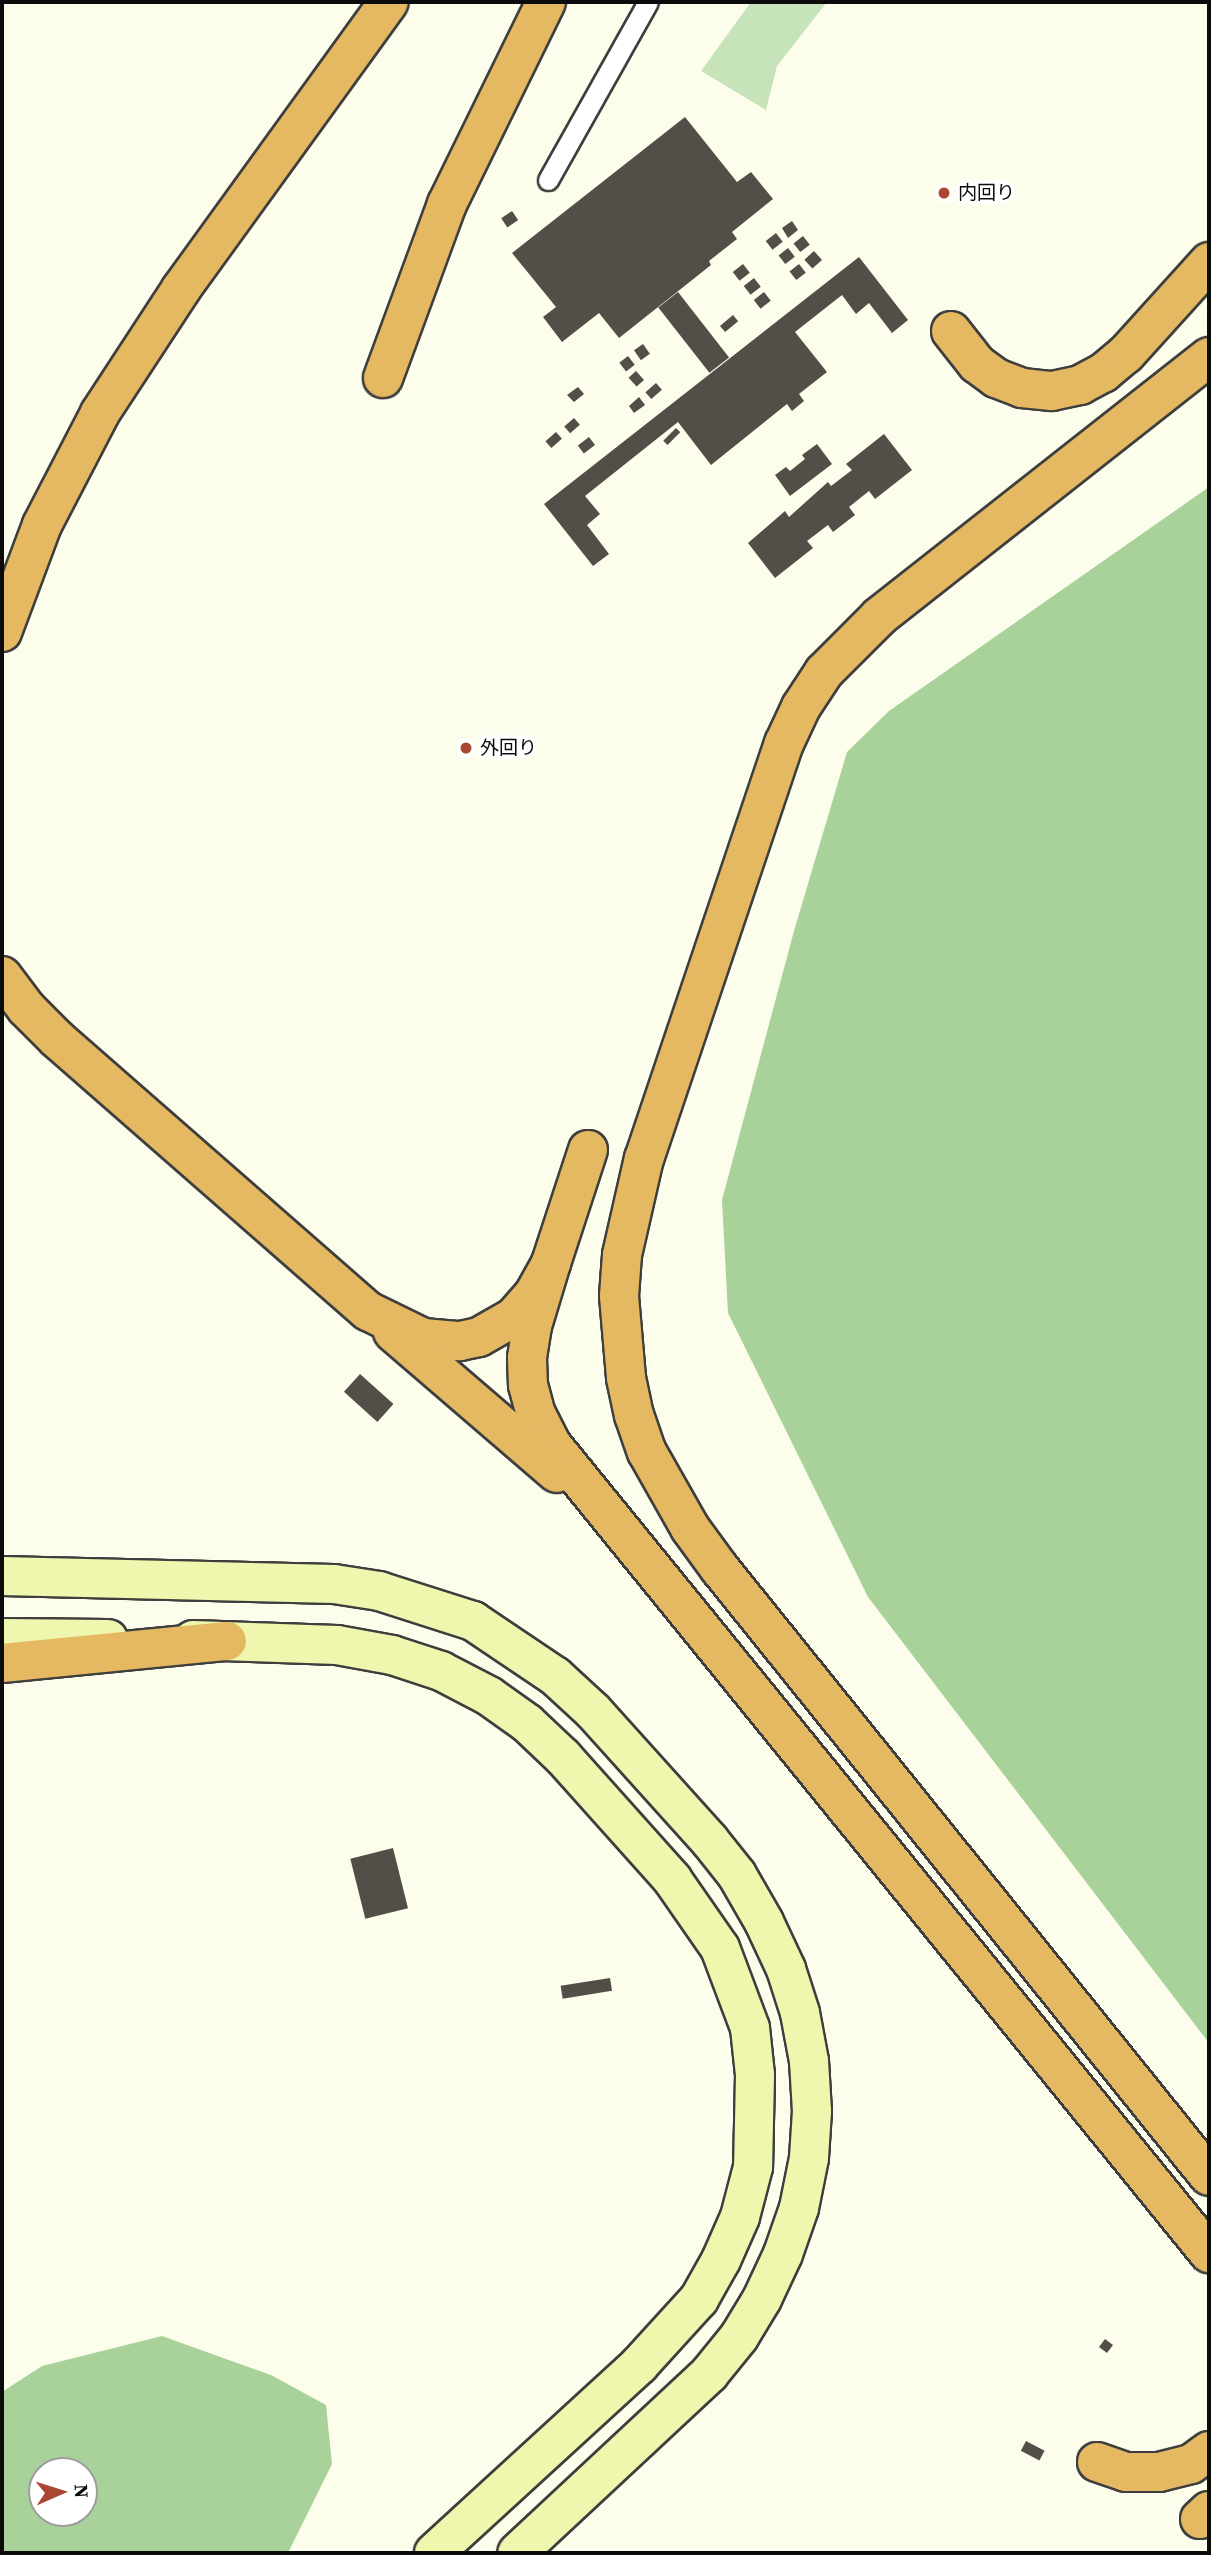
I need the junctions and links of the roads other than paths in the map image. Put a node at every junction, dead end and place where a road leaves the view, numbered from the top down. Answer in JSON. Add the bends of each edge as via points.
{"nodes":[{"id":1,"x":389,"y":2,"type":"edge"},
{"id":2,"x":545,"y":2,"type":"edge"},
{"id":3,"x":648,"y":2,"type":"edge"},
{"id":4,"x":548,"y":180,"type":"dead end"},
{"id":5,"x":1209,"y":262,"type":"edge"},
{"id":6,"x":951,"y":331,"type":"dead end"},
{"id":7,"x":1209,"y":357,"type":"edge"},
{"id":8,"x":383,"y":378,"type":"dead end"},
{"id":9,"x":2,"y":632,"type":"edge"},
{"id":10,"x":2,"y":976,"type":"edge"},
{"id":11,"x":588,"y":1150,"type":"dead end"},
{"id":12,"x":551,"y":1263,"type":"junction"},
{"id":13,"x":368,"y":1311,"type":"junction"},
{"id":14,"x":611,"y":1520,"type":"junction"},
{"id":15,"x":2,"y":1576,"type":"edge"},
{"id":16,"x":2,"y":1638,"type":"edge"},
{"id":17,"x":228,"y":1641,"type":"junction"},
{"id":18,"x":2,"y":1663,"type":"edge"},
{"id":19,"x":1209,"y":2176,"type":"edge"},
{"id":20,"x":1209,"y":2253,"type":"edge"},
{"id":21,"x":1209,"y":2451,"type":"edge"},
{"id":22,"x":1097,"y":2462,"type":"dead end"},
{"id":23,"x":434,"y":2553,"type":"edge"},
{"id":24,"x":517,"y":2553,"type":"edge"}],
"edges":[{"from":1,"to":9,"type":"highway","via":[[181,289],[100,413],[43,525]]},
{"from":2,"to":8,"type":"highway","via":[[447,204]]},
{"from":3,"to":4,"type":"lane"},
{"from":5,"to":6,"type":"highway","via":[[1126,355],[1080,385],[1052,391],[1022,388],[996,378],[976,364]]},
{"from":7,"to":19,"type":"highway","via":[[879,617],[824,672],[784,743],[644,1158],[622,1255],[619,1296],[634,1415],[647,1451],[690,1528]]},
{"from":10,"to":13,"type":"highway","via":[[26,1009],[57,1039]]},
{"from":11,"to":12,"type":"highway"},
{"from":12,"to":13,"type":"highway","via":[[514,1317],[479,1337],[423,1338]]},
{"from":12,"to":14,"type":"highway","via":[[532,1326],[528,1385],[551,1444]]},
{"from":13,"to":14,"type":"highway"},
{"from":14,"to":20,"type":"highway"},
{"from":15,"to":24,"type":"street","via":[[334,1584],[379,1591],[473,1621],[555,1676],[593,1711],[710,1841],[737,1875],[764,1922],[800,2013],[812,2098],[809,2158],[783,2254],[739,2337],[709,2374]]},
{"from":16,"to":17,"type":"street"},
{"from":17,"to":18,"type":"highway"},
{"from":17,"to":23,"type":"street","via":[[337,1645],[392,1655],[441,1671],[527,1723],[672,1878],[697,1912],[720,1948],[750,2028],[755,2075],[753,2167],[740,2217],[699,2299],[639,2365]]},
{"from":21,"to":22,"type":"highway","via":[[1191,2464],[1159,2472],[1126,2472]]}]}
